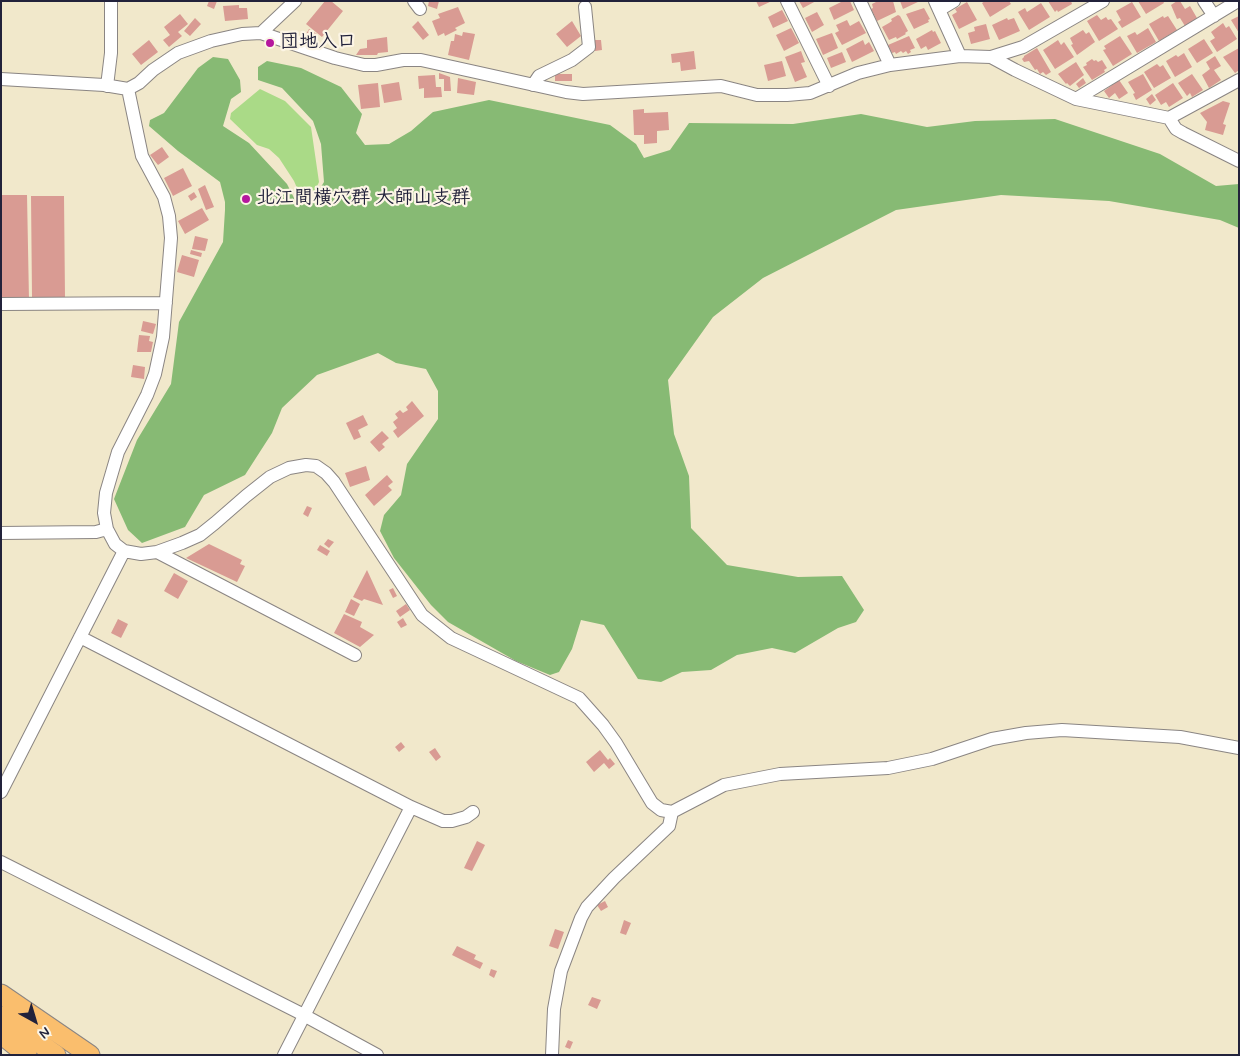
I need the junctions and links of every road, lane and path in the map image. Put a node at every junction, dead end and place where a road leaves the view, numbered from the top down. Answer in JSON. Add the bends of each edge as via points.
{"nodes":[{"id":1,"x":111,"y":1,"type":"edge"},
{"id":2,"x":295,"y":1,"type":"edge"},
{"id":3,"x":787,"y":1,"type":"edge"},
{"id":4,"x":860,"y":1,"type":"edge"},
{"id":5,"x":954,"y":1,"type":"edge"},
{"id":6,"x":1103,"y":1,"type":"edge"},
{"id":7,"x":1204,"y":1,"type":"edge"},
{"id":8,"x":1238,"y":1,"type":"edge"},
{"id":9,"x":937,"y":5,"type":"edge"},
{"id":10,"x":585,"y":7,"type":"dead end"},
{"id":11,"x":1214,"y":16,"type":"junction"},
{"id":12,"x":261,"y":33,"type":"junction"},
{"id":13,"x":960,"y":56,"type":"junction"},
{"id":14,"x":991,"y":57,"type":"junction"},
{"id":15,"x":890,"y":65,"type":"junction"},
{"id":16,"x":1,"y":79,"type":"edge"},
{"id":17,"x":1239,"y":80,"type":"edge"},
{"id":18,"x":533,"y":84,"type":"junction"},
{"id":19,"x":107,"y":86,"type":"junction"},
{"id":20,"x":829,"y":86,"type":"junction"},
{"id":21,"x":128,"y":89,"type":"junction"},
{"id":22,"x":1076,"y":99,"type":"junction"},
{"id":23,"x":1169,"y":118,"type":"junction"},
{"id":24,"x":1239,"y":162,"type":"edge"},
{"id":25,"x":166,"y":303,"type":"junction"},
{"id":26,"x":1,"y":304,"type":"edge"},
{"id":27,"x":107,"y":529,"type":"junction"},
{"id":28,"x":1,"y":533,"type":"edge"},
{"id":29,"x":124,"y":551,"type":"junction"},
{"id":30,"x":157,"y":552,"type":"junction"},
{"id":31,"x":80,"y":637,"type":"junction"},
{"id":32,"x":355,"y":655,"type":"dead end"},
{"id":33,"x":1239,"y":748,"type":"edge"},
{"id":34,"x":1,"y":792,"type":"edge"},
{"id":35,"x":411,"y":807,"type":"junction"},
{"id":36,"x":473,"y":812,"type":"dead end"},
{"id":37,"x":672,"y":812,"type":"junction"},
{"id":38,"x":1,"y":862,"type":"edge"},
{"id":39,"x":4,"y":1013,"type":"edge"},
{"id":40,"x":304,"y":1015,"type":"junction"},
{"id":41,"x":27,"y":1055,"type":"edge"},
{"id":42,"x":56,"y":1055,"type":"edge"},
{"id":43,"x":67,"y":1055,"type":"edge"},
{"id":44,"x":90,"y":1055,"type":"edge"},
{"id":45,"x":284,"y":1055,"type":"edge"},
{"id":46,"x":377,"y":1055,"type":"edge"},
{"id":47,"x":552,"y":1055,"type":"edge"}],
"edges":[{"from":1,"to":19,"type":"street"},
{"from":2,"to":12,"type":"street"},
{"from":3,"to":20,"type":"street"},
{"from":4,"to":15,"type":"street"},
{"from":5,"to":9,"type":"street"},
{"from":6,"to":14,"type":"street","via":[[1023,46]]},
{"from":7,"to":11,"type":"street"},
{"from":8,"to":11,"type":"street"},
{"from":9,"to":13,"type":"street"},
{"from":10,"to":18,"type":"street","via":[[589,47],[572,60],[539,76]]},
{"from":11,"to":22,"type":"street"},
{"from":12,"to":18,"type":"street","via":[[364,65],[421,60]]},
{"from":12,"to":21,"type":"street","via":[[211,41],[178,53]]},
{"from":13,"to":14,"type":"street"},
{"from":13,"to":15,"type":"street"},
{"from":14,"to":22,"type":"street"},
{"from":15,"to":20,"type":"street","via":[[858,73]]},
{"from":16,"to":19,"type":"street"},
{"from":17,"to":23,"type":"street"},
{"from":18,"to":20,"type":"street","via":[[583,94],[721,86],[757,95],[787,95],[810,93]]},
{"from":19,"to":21,"type":"street"},
{"from":21,"to":25,"type":"street","via":[[142,156],[164,197],[169,216],[171,238]]},
{"from":22,"to":23,"type":"street"},
{"from":23,"to":24,"type":"street","via":[[1182,133]]},
{"from":25,"to":26,"type":"street"},
{"from":25,"to":27,"type":"street","via":[[156,374],[112,468],[106,492]]},
{"from":27,"to":28,"type":"street","via":[[96,532]]},
{"from":27,"to":29,"type":"street","via":[[115,544]]},
{"from":29,"to":30,"type":"street"},
{"from":29,"to":31,"type":"street"},
{"from":30,"to":32,"type":"street"},
{"from":30,"to":37,"type":"street","via":[[200,535],[270,477],[289,468],[316,466],[334,482],[422,615],[451,638],[579,698],[616,743],[652,803],[661,810]]},
{"from":31,"to":34,"type":"street"},
{"from":31,"to":35,"type":"street"},
{"from":33,"to":37,"type":"street","via":[[1180,737],[1062,730],[1026,733],[992,739],[932,759],[888,768],[780,774],[724,785]]},
{"from":35,"to":36,"type":"street","via":[[443,821],[452,821]]},
{"from":35,"to":40,"type":"street"},
{"from":37,"to":47,"type":"street","via":[[669,826],[614,878],[581,918],[561,972],[554,1009]]},
{"from":38,"to":40,"type":"street"},
{"from":39,"to":41,"type":"highway"},
{"from":39,"to":42,"type":"highway"},
{"from":39,"to":43,"type":"highway"},
{"from":39,"to":44,"type":"highway"},
{"from":40,"to":45,"type":"street"},
{"from":40,"to":46,"type":"street"}]}
